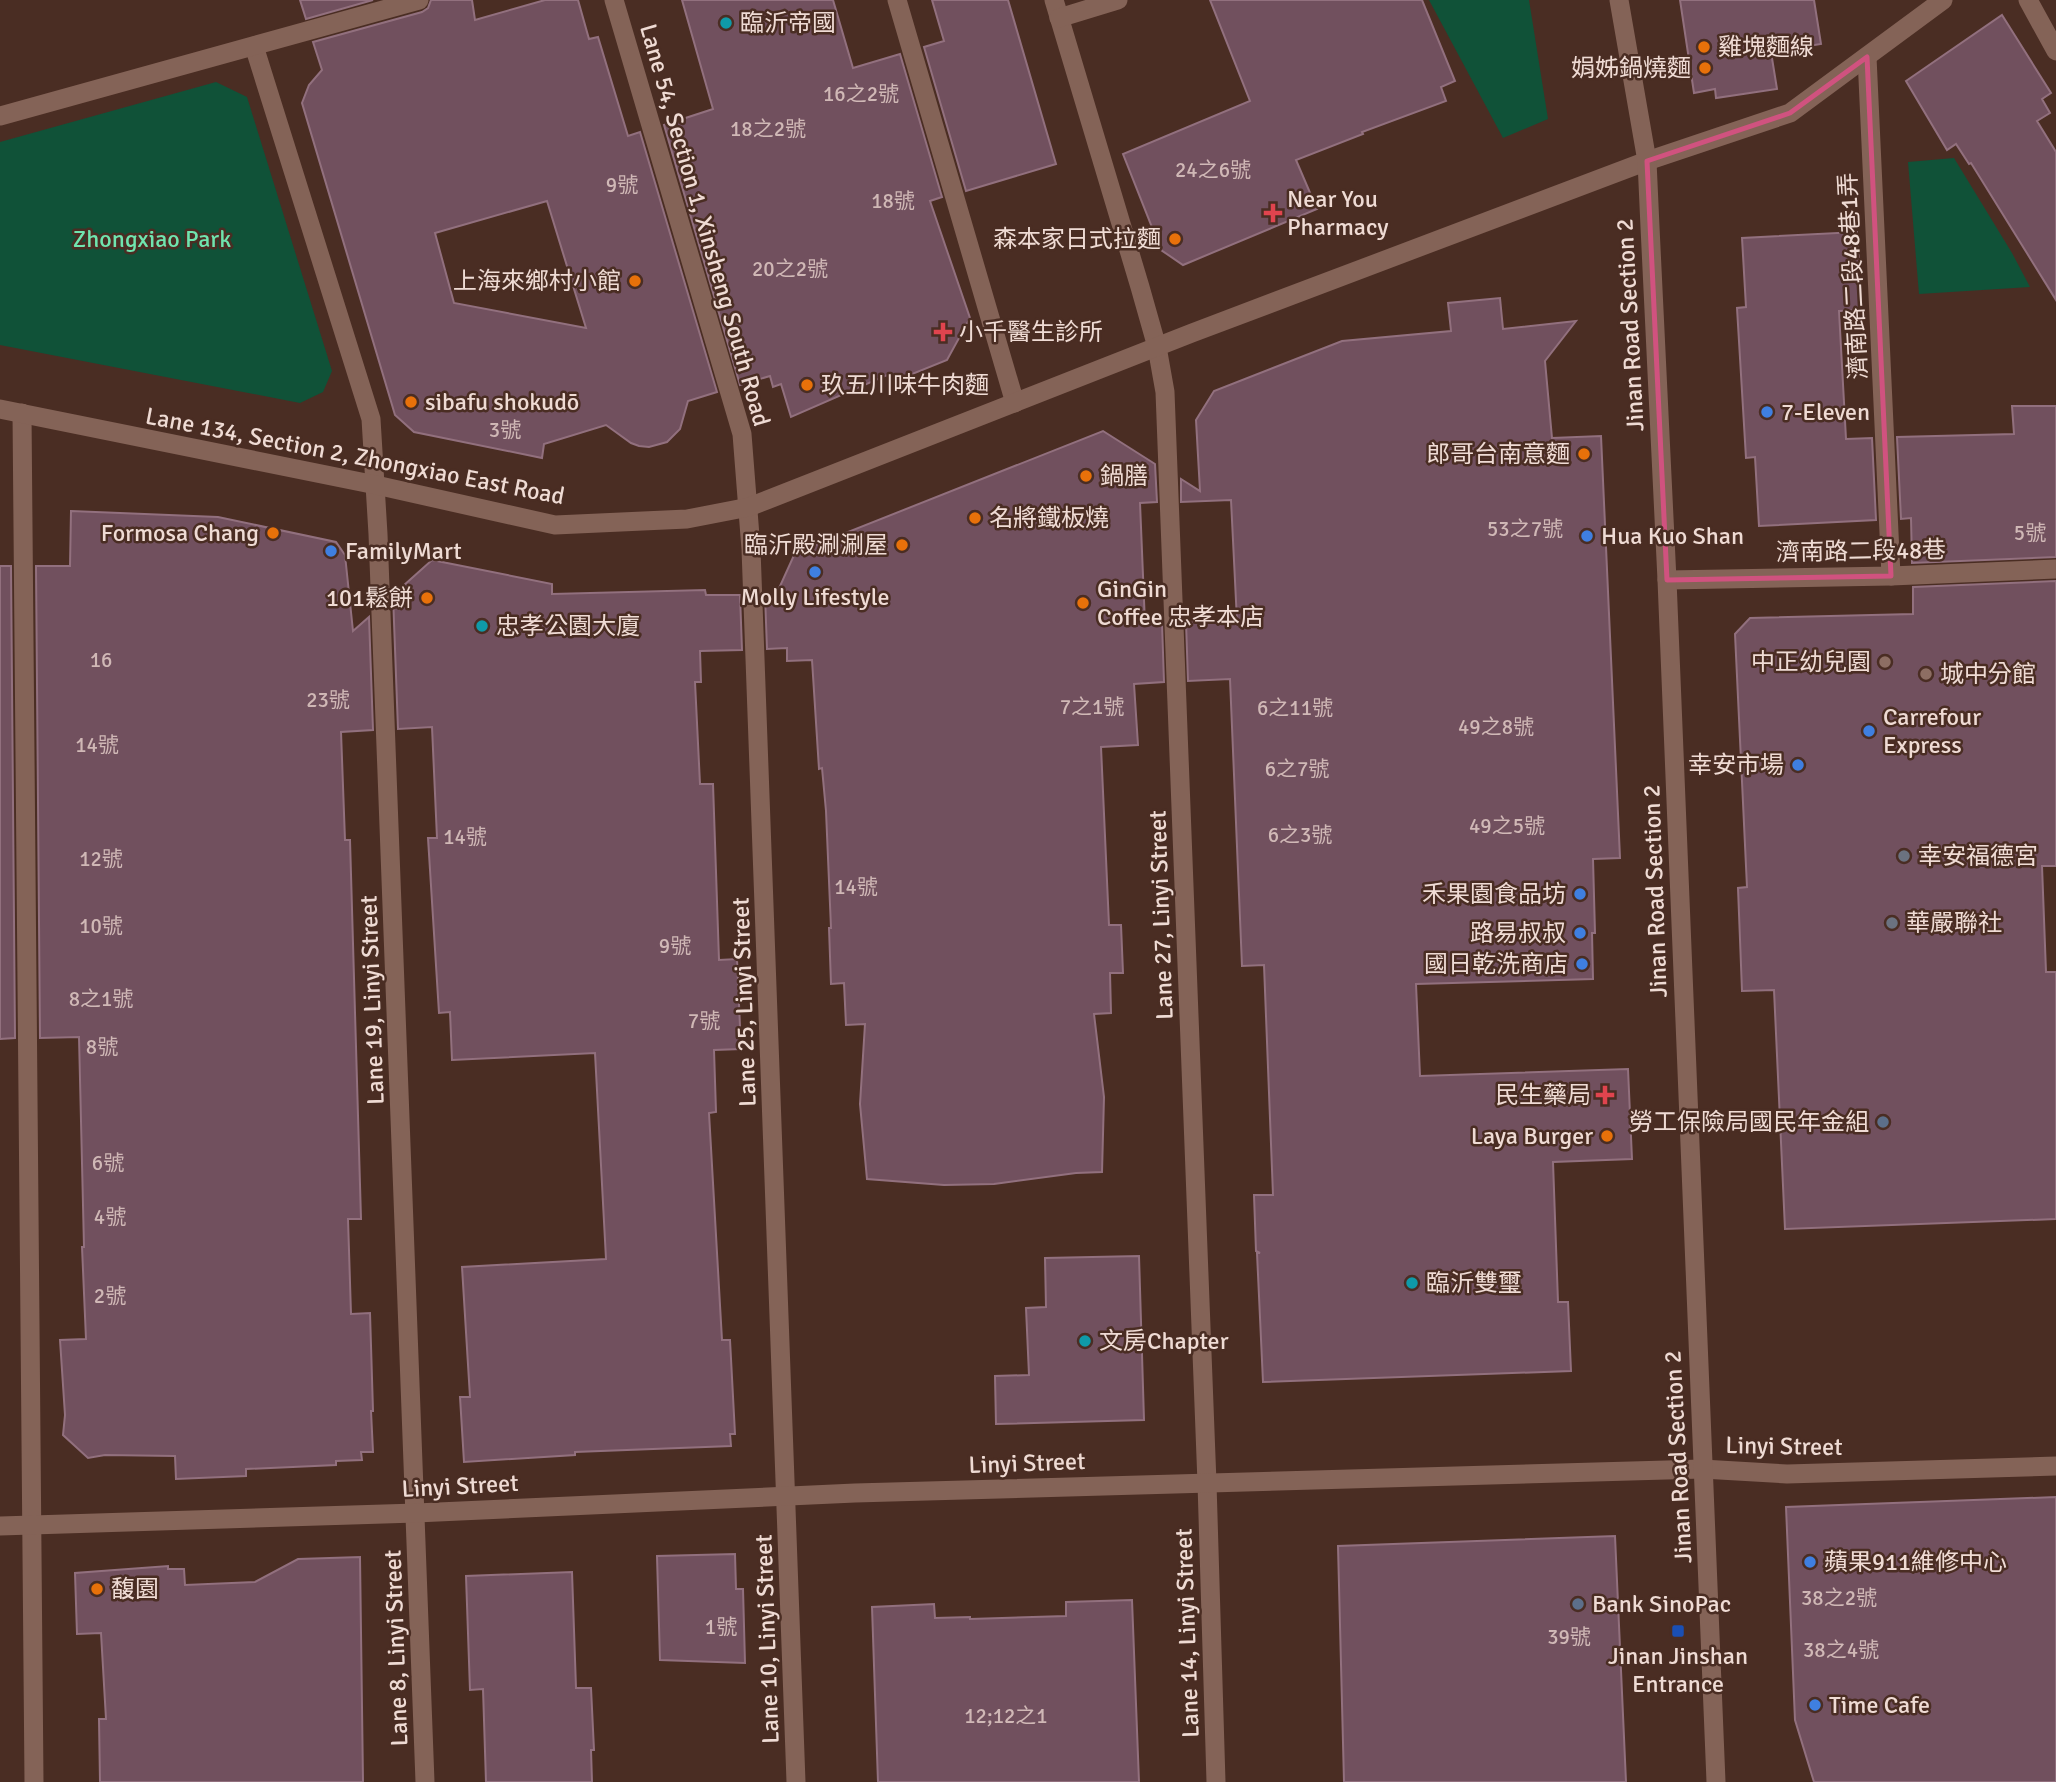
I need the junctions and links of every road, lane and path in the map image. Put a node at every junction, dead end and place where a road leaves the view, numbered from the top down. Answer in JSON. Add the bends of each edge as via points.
{"nodes":[{"id":1,"x":419,"y":0,"type":"edge"},
{"id":2,"x":614,"y":0,"type":"edge"},
{"id":3,"x":897,"y":0,"type":"edge"},
{"id":4,"x":1118,"y":0,"type":"edge"},
{"id":5,"x":1619,"y":0,"type":"edge"},
{"id":6,"x":1943,"y":0,"type":"edge"},
{"id":7,"x":2028,"y":0,"type":"edge"},
{"id":8,"x":372,"y":6,"type":"edge"},
{"id":9,"x":1056,"y":9,"type":"edge"},
{"id":10,"x":254,"y":46,"type":"junction"},
{"id":11,"x":2055,"y":49,"type":"edge"},
{"id":12,"x":1867,"y":57,"type":"junction"},
{"id":13,"x":0,"y":116,"type":"edge"},
{"id":14,"x":1647,"y":162,"type":"junction"},
{"id":15,"x":1157,"y":347,"type":"junction"},
{"id":16,"x":1015,"y":403,"type":"junction"},
{"id":17,"x":0,"y":409,"type":"edge"},
{"id":18,"x":22,"y":413,"type":"junction"},
{"id":19,"x":376,"y":485,"type":"junction"},
{"id":20,"x":749,"y":507,"type":"junction"},
{"id":21,"x":2056,"y":569,"type":"edge"},
{"id":22,"x":1891,"y":576,"type":"junction"},
{"id":23,"x":1667,"y":580,"type":"junction"},
{"id":24,"x":2056,"y":1466,"type":"edge"},
{"id":25,"x":1702,"y":1469,"type":"junction"},
{"id":26,"x":1207,"y":1483,"type":"junction"},
{"id":27,"x":787,"y":1495,"type":"junction"},
{"id":28,"x":416,"y":1513,"type":"junction"},
{"id":29,"x":31,"y":1525,"type":"junction"},
{"id":30,"x":0,"y":1527,"type":"edge"},
{"id":31,"x":34,"y":1782,"type":"edge"},
{"id":32,"x":425,"y":1782,"type":"edge"},
{"id":33,"x":796,"y":1782,"type":"edge"},
{"id":34,"x":1216,"y":1782,"type":"edge"},
{"id":35,"x":1716,"y":1782,"type":"edge"}],
"edges":[{"from":1,"to":8,"type":"street"},
{"from":2,"to":20,"type":"street","name":"Lane 54, Section 1, Xinsheng South Road","via":[[742,434]]},
{"from":3,"to":16,"type":"street"},
{"from":4,"to":9,"type":"street"},
{"from":5,"to":14,"type":"street","name":"Jinan Road Section 2"},
{"from":6,"to":12,"type":"street","name":"Lane 134, Section 2, Zhongxiao East Road"},
{"from":7,"to":11,"type":"street"},
{"from":8,"to":10,"type":"street"},
{"from":9,"to":15,"type":"street","name":"Lane 27, Linyi Street"},
{"from":10,"to":13,"type":"street"},
{"from":10,"to":19,"type":"street","name":"Lane 19, Linyi Street","via":[[371,419]]},
{"from":12,"to":14,"type":"street","name":"Lane 134, Section 2, Zhongxiao East Road","via":[[1790,113]]},
{"from":12,"to":22,"type":"street","name":"濟南路二段48巷1弄"},
{"from":14,"to":15,"type":"street","name":"Lane 134, Section 2, Zhongxiao East Road"},
{"from":14,"to":23,"type":"street","name":"Jinan Road Section 2"},
{"from":15,"to":16,"type":"street","name":"Lane 134, Section 2, Zhongxiao East Road"},
{"from":15,"to":26,"type":"street","name":"Lane 27, Linyi Street","via":[[1165,392]]},
{"from":16,"to":20,"type":"street","name":"Lane 134, Section 2, Zhongxiao East Road"},
{"from":17,"to":18,"type":"street","name":"Lane 134, Section 2, Zhongxiao East Road"},
{"from":18,"to":19,"type":"street","name":"Lane 134, Section 2, Zhongxiao East Road"},
{"from":18,"to":29,"type":"street"},
{"from":19,"to":20,"type":"street","name":"Lane 134, Section 2, Zhongxiao East Road","via":[[555,525],[687,519]]},
{"from":19,"to":28,"type":"street","name":"Lane 19, Linyi Street"},
{"from":20,"to":27,"type":"street","name":"Lane 25, Linyi Street"},
{"from":21,"to":22,"type":"street","name":"濟南路二段48巷"},
{"from":22,"to":23,"type":"street","name":"濟南路二段48巷"},
{"from":23,"to":25,"type":"street","name":"Jinan Road Section 2"},
{"from":24,"to":25,"type":"street","name":"Linyi Street","via":[[1787,1474]]},
{"from":25,"to":26,"type":"street","name":"Linyi Street"},
{"from":25,"to":35,"type":"street","name":"Jinan Road Section 2"},
{"from":26,"to":27,"type":"street","name":"Linyi Street"},
{"from":26,"to":34,"type":"street","name":"Lane 14, Linyi Street"},
{"from":27,"to":28,"type":"street","name":"Linyi Street"},
{"from":27,"to":33,"type":"street","name":"Lane 10, Linyi Street"},
{"from":28,"to":29,"type":"street","name":"Linyi Street"},
{"from":28,"to":32,"type":"street","name":"Lane 8, Linyi Street"},
{"from":29,"to":30,"type":"street","name":"Linyi Street"},
{"from":29,"to":31,"type":"street"}]}
